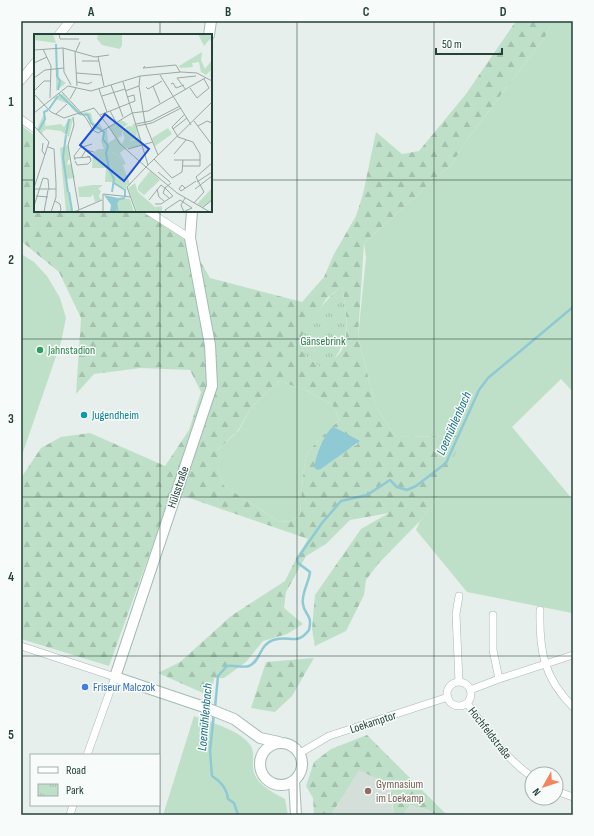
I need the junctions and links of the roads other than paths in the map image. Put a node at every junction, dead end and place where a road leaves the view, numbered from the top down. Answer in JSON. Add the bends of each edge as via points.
{"nodes":[{"id":1,"x":70,"y":21,"type":"edge"},
{"id":2,"x":211,"y":21,"type":"edge"},
{"id":3,"x":59,"y":34,"type":"edge"},
{"id":4,"x":209,"y":34,"type":"edge"},
{"id":5,"x":34,"y":64,"type":"edge"},
{"id":6,"x":21,"y":80,"type":"edge"},
{"id":7,"x":21,"y":119,"type":"edge"},
{"id":8,"x":34,"y":128,"type":"edge"},
{"id":9,"x":150,"y":212,"type":"edge"},
{"id":10,"x":192,"y":212,"type":"edge"},
{"id":11,"x":190,"y":238,"type":"junction"},
{"id":12,"x":459,"y":596,"type":"dead end"},
{"id":13,"x":540,"y":610,"type":"dead end"},
{"id":14,"x":493,"y":615,"type":"dead end"},
{"id":15,"x":21,"y":646,"type":"edge"},
{"id":16,"x":573,"y":655,"type":"edge"},
{"id":17,"x":545,"y":663,"type":"junction"},
{"id":18,"x":115,"y":677,"type":"junction"},
{"id":19,"x":499,"y":679,"type":"junction"},
{"id":20,"x":459,"y":682,"type":"junction"},
{"id":21,"x":470,"y":690,"type":"junction"},
{"id":22,"x":448,"y":697,"type":"junction"},
{"id":23,"x":467,"y":703,"type":"junction"},
{"id":24,"x":573,"y":707,"type":"edge"},
{"id":25,"x":260,"y":738,"type":"junction"},
{"id":26,"x":279,"y":742,"type":"junction"},
{"id":27,"x":263,"y":752,"type":"junction"},
{"id":28,"x":300,"y":753,"type":"junction"},
{"id":29,"x":88,"y":754,"type":"edge"},
{"id":30,"x":524,"y":771,"type":"edge"},
{"id":31,"x":294,"y":781,"type":"junction"},
{"id":32,"x":278,"y":785,"type":"junction"},
{"id":33,"x":296,"y":810,"type":"edge"}],
"edges":[{"from":1,"to":3,"type":"street"},
{"from":2,"to":4,"type":"main road"},
{"from":5,"to":6,"type":"street"},
{"from":7,"to":8,"type":"street"},
{"from":9,"to":11,"type":"street"},
{"from":10,"to":11,"type":"main road","name":"Hülsstraße"},
{"from":11,"to":18,"type":"main road","name":"Hülsstraße","via":[[209,338],[212,386]]},
{"from":12,"to":20,"type":"street","via":[[456,614]]},
{"from":13,"to":17,"type":"street","via":[[539,638]]},
{"from":14,"to":19,"type":"street","via":[[493,650]]},
{"from":15,"to":18,"type":"street"},
{"from":16,"to":17,"type":"street"},
{"from":17,"to":19,"type":"street"},
{"from":17,"to":24,"type":"street","via":[[550,678],[560,694]]},
{"from":18,"to":25,"type":"main road","via":[[234,719]]},
{"from":18,"to":29,"type":"street","name":"Hülsstraße"},
{"from":19,"to":21,"type":"street"},
{"from":20,"to":21,"type":"street","via":[[464,683]]},
{"from":20,"to":22,"type":"street","via":[[451,685]]},
{"from":21,"to":23,"type":"street","via":[[471,697]]},
{"from":22,"to":23,"type":"street","via":[[456,705],[462,706]]},
{"from":22,"to":28,"type":"street","name":"Loekamptor","via":[[329,736]]},
{"from":23,"to":30,"type":"street","name":"Hochfeldstraße","via":[[498,748]]},
{"from":25,"to":26,"type":"main road"},
{"from":25,"to":27,"type":"main road"},
{"from":26,"to":27,"type":"main road"},
{"from":26,"to":28,"type":"main road","via":[[291,745]]},
{"from":27,"to":32,"type":"main road","via":[[260,762],[262,772],[268,780]]},
{"from":28,"to":31,"type":"main road","via":[[302,768]]},
{"from":31,"to":32,"type":"main road"},
{"from":31,"to":33,"type":"main road"},
{"from":32,"to":33,"type":"main road","via":[[289,794]]}]}
